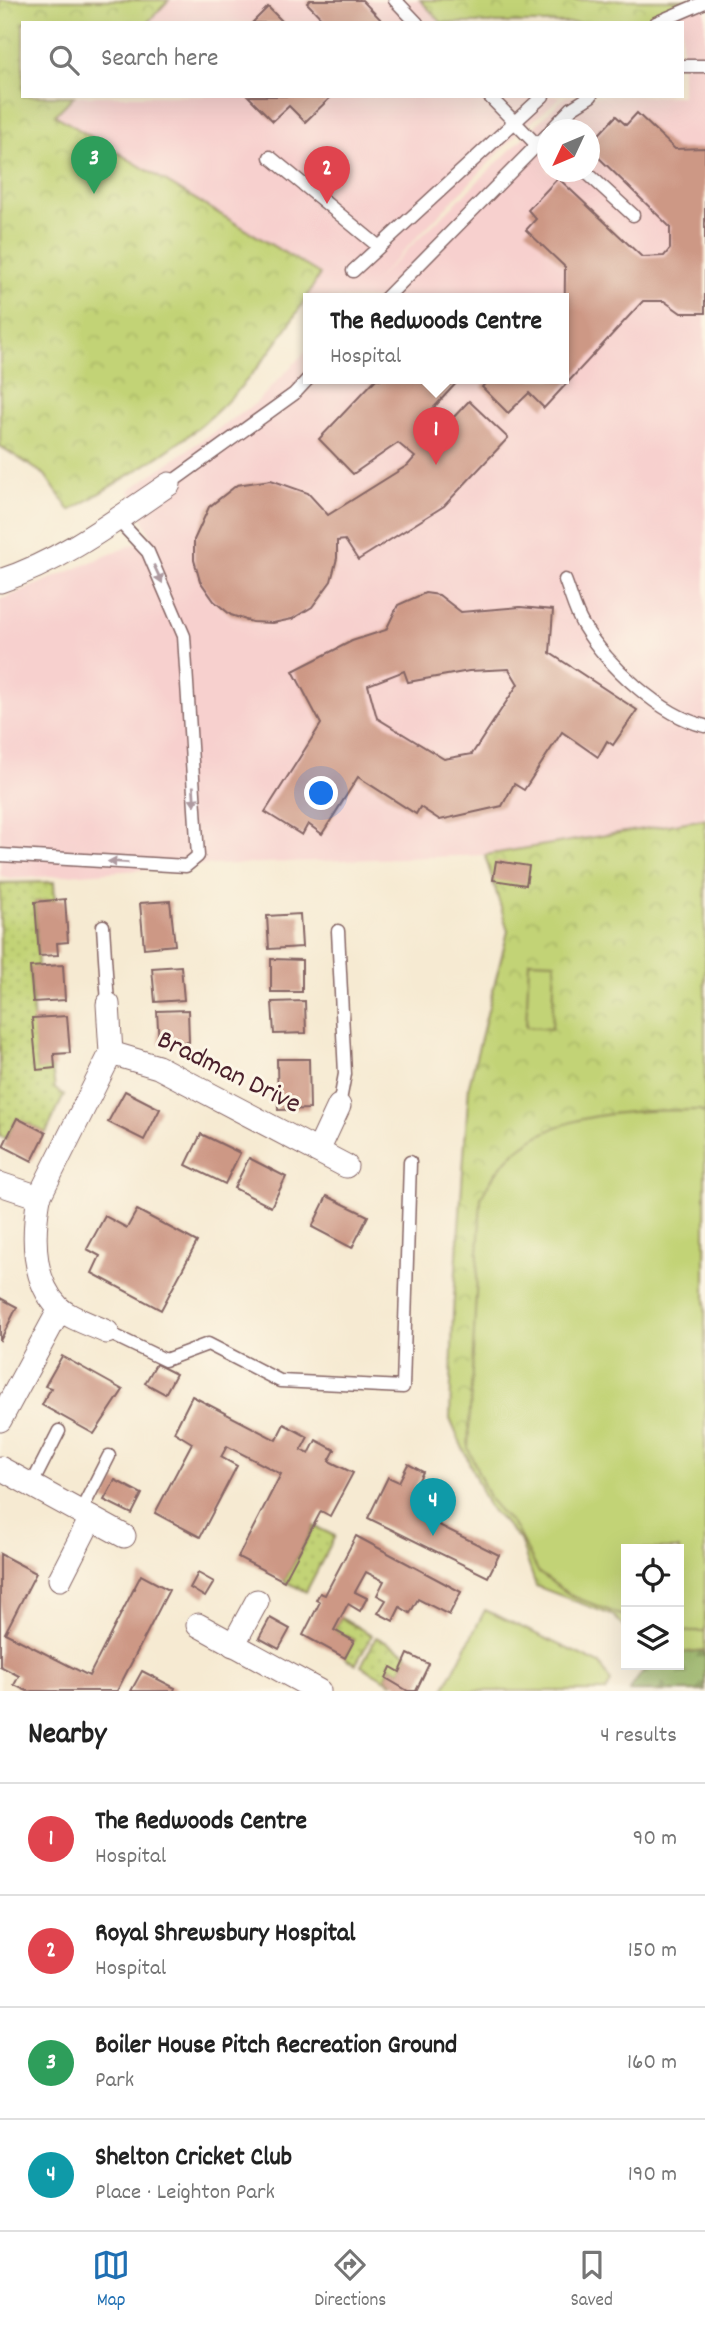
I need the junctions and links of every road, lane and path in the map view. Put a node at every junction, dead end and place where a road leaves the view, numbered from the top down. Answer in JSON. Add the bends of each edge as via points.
{"nodes":[{"id":1,"x":395,"y":0,"type":"edge"},
{"id":2,"x":705,"y":2,"type":"edge"},
{"id":3,"x":415,"y":21,"type":"edge"},
{"id":4,"x":661,"y":21,"type":"edge"},
{"id":5,"x":684,"y":66,"type":"edge"},
{"id":6,"x":705,"y":66,"type":"edge"},
{"id":7,"x":491,"y":98,"type":"edge"},
{"id":8,"x":541,"y":98,"type":"edge"},
{"id":9,"x":588,"y":98,"type":"edge"},
{"id":10,"x":561,"y":119,"type":"edge"},
{"id":11,"x":514,"y":122,"type":"junction"},
{"id":12,"x":537,"y":145,"type":"joint"},
{"id":13,"x":270,"y":157,"type":"dead end"},
{"id":14,"x":597,"y":182,"type":"edge"},
{"id":15,"x":633,"y":215,"type":"dead end"},
{"id":16,"x":378,"y":246,"type":"junction"},
{"id":17,"x":353,"y":271,"type":"dead end"},
{"id":18,"x":391,"y":293,"type":"edge"},
{"id":19,"x":304,"y":384,"type":"edge"},
{"id":20,"x":169,"y":484,"type":"joint"},
{"id":21,"x":118,"y":520,"type":"junction"},
{"id":22,"x":565,"y":580,"type":"dead end"},
{"id":23,"x":0,"y":581,"type":"edge"},
{"id":24,"x":705,"y":726,"type":"edge"},
{"id":25,"x":0,"y":855,"type":"edge"},
{"id":26,"x":103,"y":926,"type":"dead end"},
{"id":27,"x":338,"y":930,"type":"dead end"},
{"id":28,"x":108,"y":1004,"type":"joint"},
{"id":29,"x":111,"y":1053,"type":"junction"},
{"id":30,"x":339,"y":1106,"type":"joint"},
{"id":31,"x":318,"y":1152,"type":"junction"},
{"id":32,"x":410,"y":1162,"type":"dead end"},
{"id":33,"x":346,"y":1166,"type":"dead end"},
{"id":34,"x":0,"y":1184,"type":"edge"},
{"id":35,"x":39,"y":1197,"type":"junction"},
{"id":36,"x":60,"y":1309,"type":"junction"},
{"id":37,"x":107,"y":1332,"type":"joint"},
{"id":38,"x":0,"y":1420,"type":"edge"},
{"id":39,"x":59,"y":1430,"type":"dead end"},
{"id":40,"x":109,"y":1456,"type":"dead end"},
{"id":41,"x":0,"y":1468,"type":"edge"},
{"id":42,"x":31,"y":1486,"type":"junction"},
{"id":43,"x":85,"y":1515,"type":"junction"},
{"id":44,"x":124,"y":1536,"type":"dead end"},
{"id":45,"x":60,"y":1579,"type":"dead end"},
{"id":46,"x":257,"y":1601,"type":"dead end"},
{"id":47,"x":198,"y":1626,"type":"dead end"},
{"id":48,"x":233,"y":1645,"type":"junction"},
{"id":49,"x":319,"y":1691,"type":"edge"}],
"edges":[{"from":1,"to":3,"type":"lane"},
{"from":2,"to":4,"type":"lane"},
{"from":5,"to":6,"type":"lane"},
{"from":7,"to":11,"type":"lane"},
{"from":8,"to":11,"type":"lane"},
{"from":9,"to":10,"type":"lane"},
{"from":11,"to":12,"type":"lane"},
{"from":11,"to":16,"type":"lane"},
{"from":12,"to":18,"type":"lane"},
{"from":13,"to":16,"type":"lane"},
{"from":14,"to":15,"type":"lane"},
{"from":16,"to":17,"type":"lane"},
{"from":19,"to":20,"type":"lane"},
{"from":20,"to":21,"type":"street"},
{"from":21,"to":23,"type":"street"},
{"from":21,"to":25,"type":"lane","one_way":true,"via":[[148,552],[184,636],[198,856],[186,866]]},
{"from":22,"to":24,"type":"lane","via":[[582,624],[610,663],[688,722]]},
{"from":26,"to":28,"type":"lane"},
{"from":27,"to":30,"type":"lane","via":[[345,1074]]},
{"from":28,"to":29,"type":"street","name":"Bradman Drive"},
{"from":29,"to":31,"type":"street","name":"Bradman Drive","via":[[158,1067]]},
{"from":29,"to":35,"type":"street","name":"Bradman Drive"},
{"from":30,"to":31,"type":"street","name":"Bradman Drive"},
{"from":31,"to":33,"type":"street","name":"Bradman Drive"},
{"from":32,"to":37,"type":"lane","via":[[403,1387],[280,1381],[208,1344],[165,1360]]},
{"from":34,"to":35,"type":"street"},
{"from":35,"to":36,"type":"street","via":[[35,1247],[46,1291]]},
{"from":36,"to":37,"type":"street"},
{"from":36,"to":38,"type":"street"},
{"from":39,"to":42,"type":"lane"},
{"from":40,"to":43,"type":"lane"},
{"from":41,"to":42,"type":"street"},
{"from":42,"to":43,"type":"street"},
{"from":43,"to":44,"type":"street"},
{"from":43,"to":45,"type":"street"},
{"from":46,"to":48,"type":"street"},
{"from":47,"to":48,"type":"street"},
{"from":48,"to":49,"type":"street"}]}
